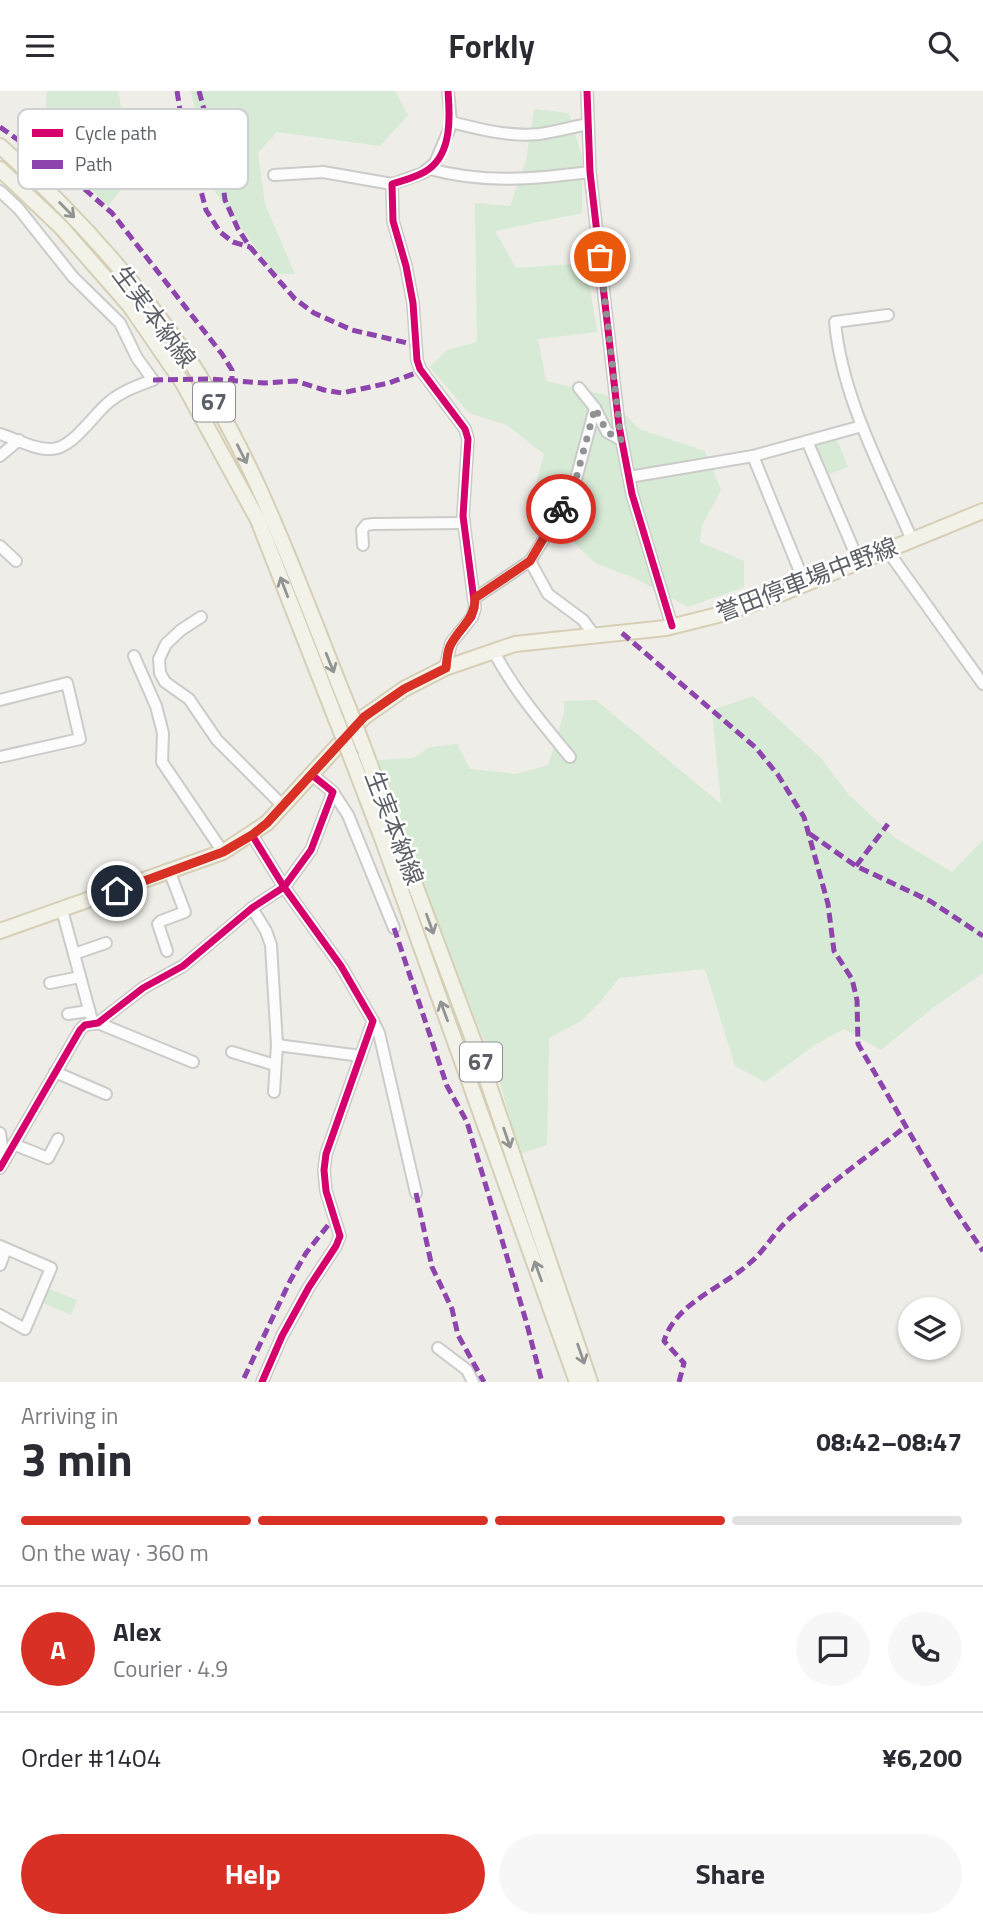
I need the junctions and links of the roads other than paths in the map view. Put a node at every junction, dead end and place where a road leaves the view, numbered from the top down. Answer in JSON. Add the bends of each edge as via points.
{"nodes":[{"id":1,"x":448,"y":91,"type":"edge"},
{"id":2,"x":587,"y":91,"type":"edge"},
{"id":3,"x":451,"y":122,"type":"junction"},
{"id":4,"x":588,"y":124,"type":"junction"},
{"id":5,"x":0,"y":146,"type":"edge"},
{"id":6,"x":18,"y":163,"type":"edge"},
{"id":7,"x":0,"y":169,"type":"edge"},
{"id":8,"x":430,"y":169,"type":"junction"},
{"id":9,"x":590,"y":172,"type":"junction"},
{"id":10,"x":274,"y":175,"type":"dead end"},
{"id":11,"x":392,"y":184,"type":"junction"},
{"id":12,"x":18,"y":186,"type":"edge"},
{"id":13,"x":21,"y":189,"type":"edge"},
{"id":14,"x":45,"y":189,"type":"edge"},
{"id":15,"x":0,"y":191,"type":"edge"},
{"id":16,"x":888,"y":315,"type":"dead end"},
{"id":17,"x":579,"y":388,"type":"dead end"},
{"id":18,"x":595,"y":408,"type":"junction"},
{"id":19,"x":862,"y":426,"type":"junction"},
{"id":20,"x":0,"y":434,"type":"edge"},
{"id":21,"x":19,"y":440,"type":"junction"},
{"id":22,"x":621,"y":440,"type":"junction"},
{"id":23,"x":807,"y":441,"type":"junction"},
{"id":24,"x":0,"y":456,"type":"edge"},
{"id":25,"x":753,"y":456,"type":"junction"},
{"id":26,"x":629,"y":477,"type":"junction"},
{"id":27,"x":983,"y":510,"type":"edge"},
{"id":28,"x":464,"y":523,"type":"junction"},
{"id":29,"x":912,"y":540,"type":"junction"},
{"id":30,"x":363,"y":545,"type":"dead end"},
{"id":31,"x":0,"y":546,"type":"edge"},
{"id":32,"x":887,"y":550,"type":"junction"},
{"id":33,"x":16,"y":561,"type":"dead end"},
{"id":34,"x":530,"y":561,"type":"junction"},
{"id":35,"x":859,"y":562,"type":"junction"},
{"id":36,"x":806,"y":584,"type":"junction"},
{"id":37,"x":475,"y":598,"type":"junction"},
{"id":38,"x":201,"y":617,"type":"dead end"},
{"id":39,"x":672,"y":626,"type":"junction"},
{"id":40,"x":594,"y":635,"type":"junction"},
{"id":41,"x":493,"y":650,"type":"junction"},
{"id":42,"x":134,"y":656,"type":"dead end"},
{"id":43,"x":446,"y":668,"type":"junction"},
{"id":44,"x":983,"y":684,"type":"edge"},
{"id":45,"x":0,"y":699,"type":"edge"},
{"id":46,"x":0,"y":757,"type":"edge"},
{"id":47,"x":570,"y":757,"type":"dead end"},
{"id":48,"x":312,"y":775,"type":"junction"},
{"id":49,"x":332,"y":792,"type":"junction"},
{"id":50,"x":283,"y":806,"type":"junction"},
{"id":51,"x":252,"y":835,"type":"junction"},
{"id":52,"x":223,"y":852,"type":"junction"},
{"id":53,"x":170,"y":873,"type":"junction"},
{"id":54,"x":284,"y":887,"type":"junction"},
{"id":55,"x":252,"y":908,"type":"junction"},
{"id":56,"x":62,"y":910,"type":"junction"},
{"id":57,"x":394,"y":928,"type":"dead end"},
{"id":58,"x":0,"y":931,"type":"edge"},
{"id":59,"x":106,"y":943,"type":"dead end"},
{"id":60,"x":167,"y":951,"type":"dead end"},
{"id":61,"x":74,"y":954,"type":"junction"},
{"id":62,"x":80,"y":977,"type":"junction"},
{"id":63,"x":50,"y":983,"type":"dead end"},
{"id":64,"x":89,"y":1011,"type":"junction"},
{"id":65,"x":68,"y":1014,"type":"dead end"},
{"id":66,"x":373,"y":1021,"type":"junction"},
{"id":67,"x":95,"y":1024,"type":"junction"},
{"id":68,"x":277,"y":1045,"type":"junction"},
{"id":69,"x":232,"y":1052,"type":"dead end"},
{"id":70,"x":361,"y":1056,"type":"junction"},
{"id":71,"x":193,"y":1062,"type":"dead end"},
{"id":72,"x":275,"y":1065,"type":"junction"},
{"id":73,"x":55,"y":1072,"type":"junction"},
{"id":74,"x":274,"y":1092,"type":"dead end"},
{"id":75,"x":106,"y":1094,"type":"dead end"},
{"id":76,"x":0,"y":1133,"type":"edge"},
{"id":77,"x":58,"y":1139,"type":"dead end"},
{"id":78,"x":13,"y":1144,"type":"junction"},
{"id":79,"x":2,"y":1164,"type":"edge"},
{"id":80,"x":416,"y":1193,"type":"dead end"},
{"id":81,"x":3,"y":1247,"type":"edge"},
{"id":82,"x":0,"y":1265,"type":"edge"},
{"id":83,"x":0,"y":1315,"type":"edge"},
{"id":84,"x":438,"y":1348,"type":"dead end"},
{"id":85,"x":262,"y":1382,"type":"edge"},
{"id":86,"x":473,"y":1382,"type":"edge"},
{"id":87,"x":577,"y":1382,"type":"edge"},
{"id":88,"x":590,"y":1382,"type":"edge"}],
"edges":[{"from":1,"to":3,"type":"street"},
{"from":2,"to":4,"type":"street"},
{"from":3,"to":4,"type":"street","via":[[522,134]]},
{"from":3,"to":8,"type":"street"},
{"from":4,"to":9,"type":"street"},
{"from":5,"to":6,"type":"main road","name":"生実本納線","number":"67","one_way":true,"bridge":true},
{"from":12,"to":7,"type":"main road","name":"生実本納線","number":"67","one_way":true,"bridge":true},
{"from":8,"to":9,"type":"street","via":[[466,177],[526,180]]},
{"from":8,"to":11,"type":"street"},
{"from":9,"to":22,"type":"street"},
{"from":10,"to":11,"type":"street","via":[[323,171]]},
{"from":11,"to":28,"type":"street","via":[[393,221],[413,303],[416,359],[468,439]]},
{"from":87,"to":13,"type":"main road","name":"生実本納線","number":"67","one_way":true,"bridge":true,"via":[[382,838],[258,520],[183,383],[130,306]]},
{"from":14,"to":88,"type":"main road","name":"生実本納線","number":"67","one_way":true,"bridge":true,"via":[[79,221],[159,318],[224,419],[258,485],[349,709],[477,1051]]},
{"from":15,"to":21,"type":"street","via":[[72,277],[120,323],[153,380],[112,399],[59,448],[41,449]]},
{"from":16,"to":19,"type":"street","via":[[835,322],[837,350]]},
{"from":17,"to":18,"type":"street"},
{"from":18,"to":22,"type":"street","via":[[607,432]]},
{"from":18,"to":34,"type":"street","via":[[572,494]]},
{"from":19,"to":23,"type":"street"},
{"from":19,"to":29,"type":"street"},
{"from":20,"to":21,"type":"street"},
{"from":21,"to":24,"type":"street"},
{"from":22,"to":26,"type":"street"},
{"from":23,"to":25,"type":"street"},
{"from":23,"to":35,"type":"street"},
{"from":25,"to":26,"type":"street"},
{"from":25,"to":36,"type":"street"},
{"from":26,"to":39,"type":"street"},
{"from":27,"to":29,"type":"main road","name":"誉田停車場中野線"},
{"from":28,"to":30,"type":"street","via":[[366,525]]},
{"from":28,"to":37,"type":"street"},
{"from":29,"to":32,"type":"main road","name":"誉田停車場中野線"},
{"from":31,"to":33,"type":"street"},
{"from":32,"to":35,"type":"main road","name":"誉田停車場中野線"},
{"from":32,"to":44,"type":"street"},
{"from":34,"to":37,"type":"street"},
{"from":34,"to":40,"type":"street","via":[[548,594],[583,620]]},
{"from":35,"to":36,"type":"main road","name":"誉田停車場中野線"},
{"from":36,"to":39,"type":"main road","name":"誉田停車場中野線","via":[[722,614]]},
{"from":37,"to":43,"type":"street","via":[[472,617],[451,643]]},
{"from":38,"to":50,"type":"street","via":[[166,644],[159,659],[160,673],[189,699],[217,740]]},
{"from":39,"to":40,"type":"main road","name":"誉田停車場中野線"},
{"from":40,"to":41,"type":"main road","name":"誉田停車場中野線","via":[[543,639]]},
{"from":41,"to":43,"type":"main road","name":"誉田停車場中野線"},
{"from":41,"to":47,"type":"street","via":[[529,707]]},
{"from":42,"to":52,"type":"street","via":[[156,706],[163,733],[162,762]]},
{"from":43,"to":48,"type":"main road","name":"誉田停車場中野線","via":[[404,689],[364,717]]},
{"from":45,"to":46,"type":"street","via":[[68,683],[80,739]]},
{"from":48,"to":49,"type":"street"},
{"from":48,"to":50,"type":"main road","name":"誉田停車場中野線"},
{"from":49,"to":54,"type":"street","via":[[311,850]]},
{"from":49,"to":57,"type":"street","via":[[348,815]]},
{"from":50,"to":51,"type":"main road","name":"誉田停車場中野線"},
{"from":51,"to":52,"type":"main road","name":"誉田停車場中野線"},
{"from":51,"to":54,"type":"street"},
{"from":52,"to":53,"type":"main road","name":"誉田停車場中野線"},
{"from":53,"to":56,"type":"main road","name":"誉田停車場中野線"},
{"from":53,"to":60,"type":"street","via":[[185,912],[158,924]]},
{"from":54,"to":55,"type":"street"},
{"from":54,"to":66,"type":"street","via":[[341,966]]},
{"from":55,"to":67,"type":"street","via":[[183,966],[143,988]]},
{"from":55,"to":68,"type":"street","via":[[271,944]]},
{"from":56,"to":58,"type":"main road","name":"誉田停車場中野線"},
{"from":56,"to":61,"type":"street"},
{"from":59,"to":61,"type":"street"},
{"from":61,"to":62,"type":"street"},
{"from":62,"to":63,"type":"street"},
{"from":62,"to":64,"type":"street"},
{"from":64,"to":65,"type":"street"},
{"from":64,"to":67,"type":"street"},
{"from":66,"to":70,"type":"street"},
{"from":66,"to":80,"type":"street"},
{"from":67,"to":71,"type":"street"},
{"from":67,"to":73,"type":"street","via":[[80,1030]]},
{"from":68,"to":70,"type":"street"},
{"from":68,"to":72,"type":"street"},
{"from":69,"to":72,"type":"street"},
{"from":70,"to":85,"type":"street","via":[[325,1162],[326,1191],[340,1236],[282,1336]]},
{"from":72,"to":74,"type":"street"},
{"from":73,"to":75,"type":"street"},
{"from":73,"to":78,"type":"street"},
{"from":76,"to":79,"type":"street"},
{"from":77,"to":78,"type":"street","via":[[48,1158]]},
{"from":78,"to":79,"type":"street"},
{"from":81,"to":82,"type":"street"},
{"from":81,"to":83,"type":"street","via":[[51,1268],[25,1329]]},
{"from":84,"to":86,"type":"street","via":[[469,1366]]}]}
